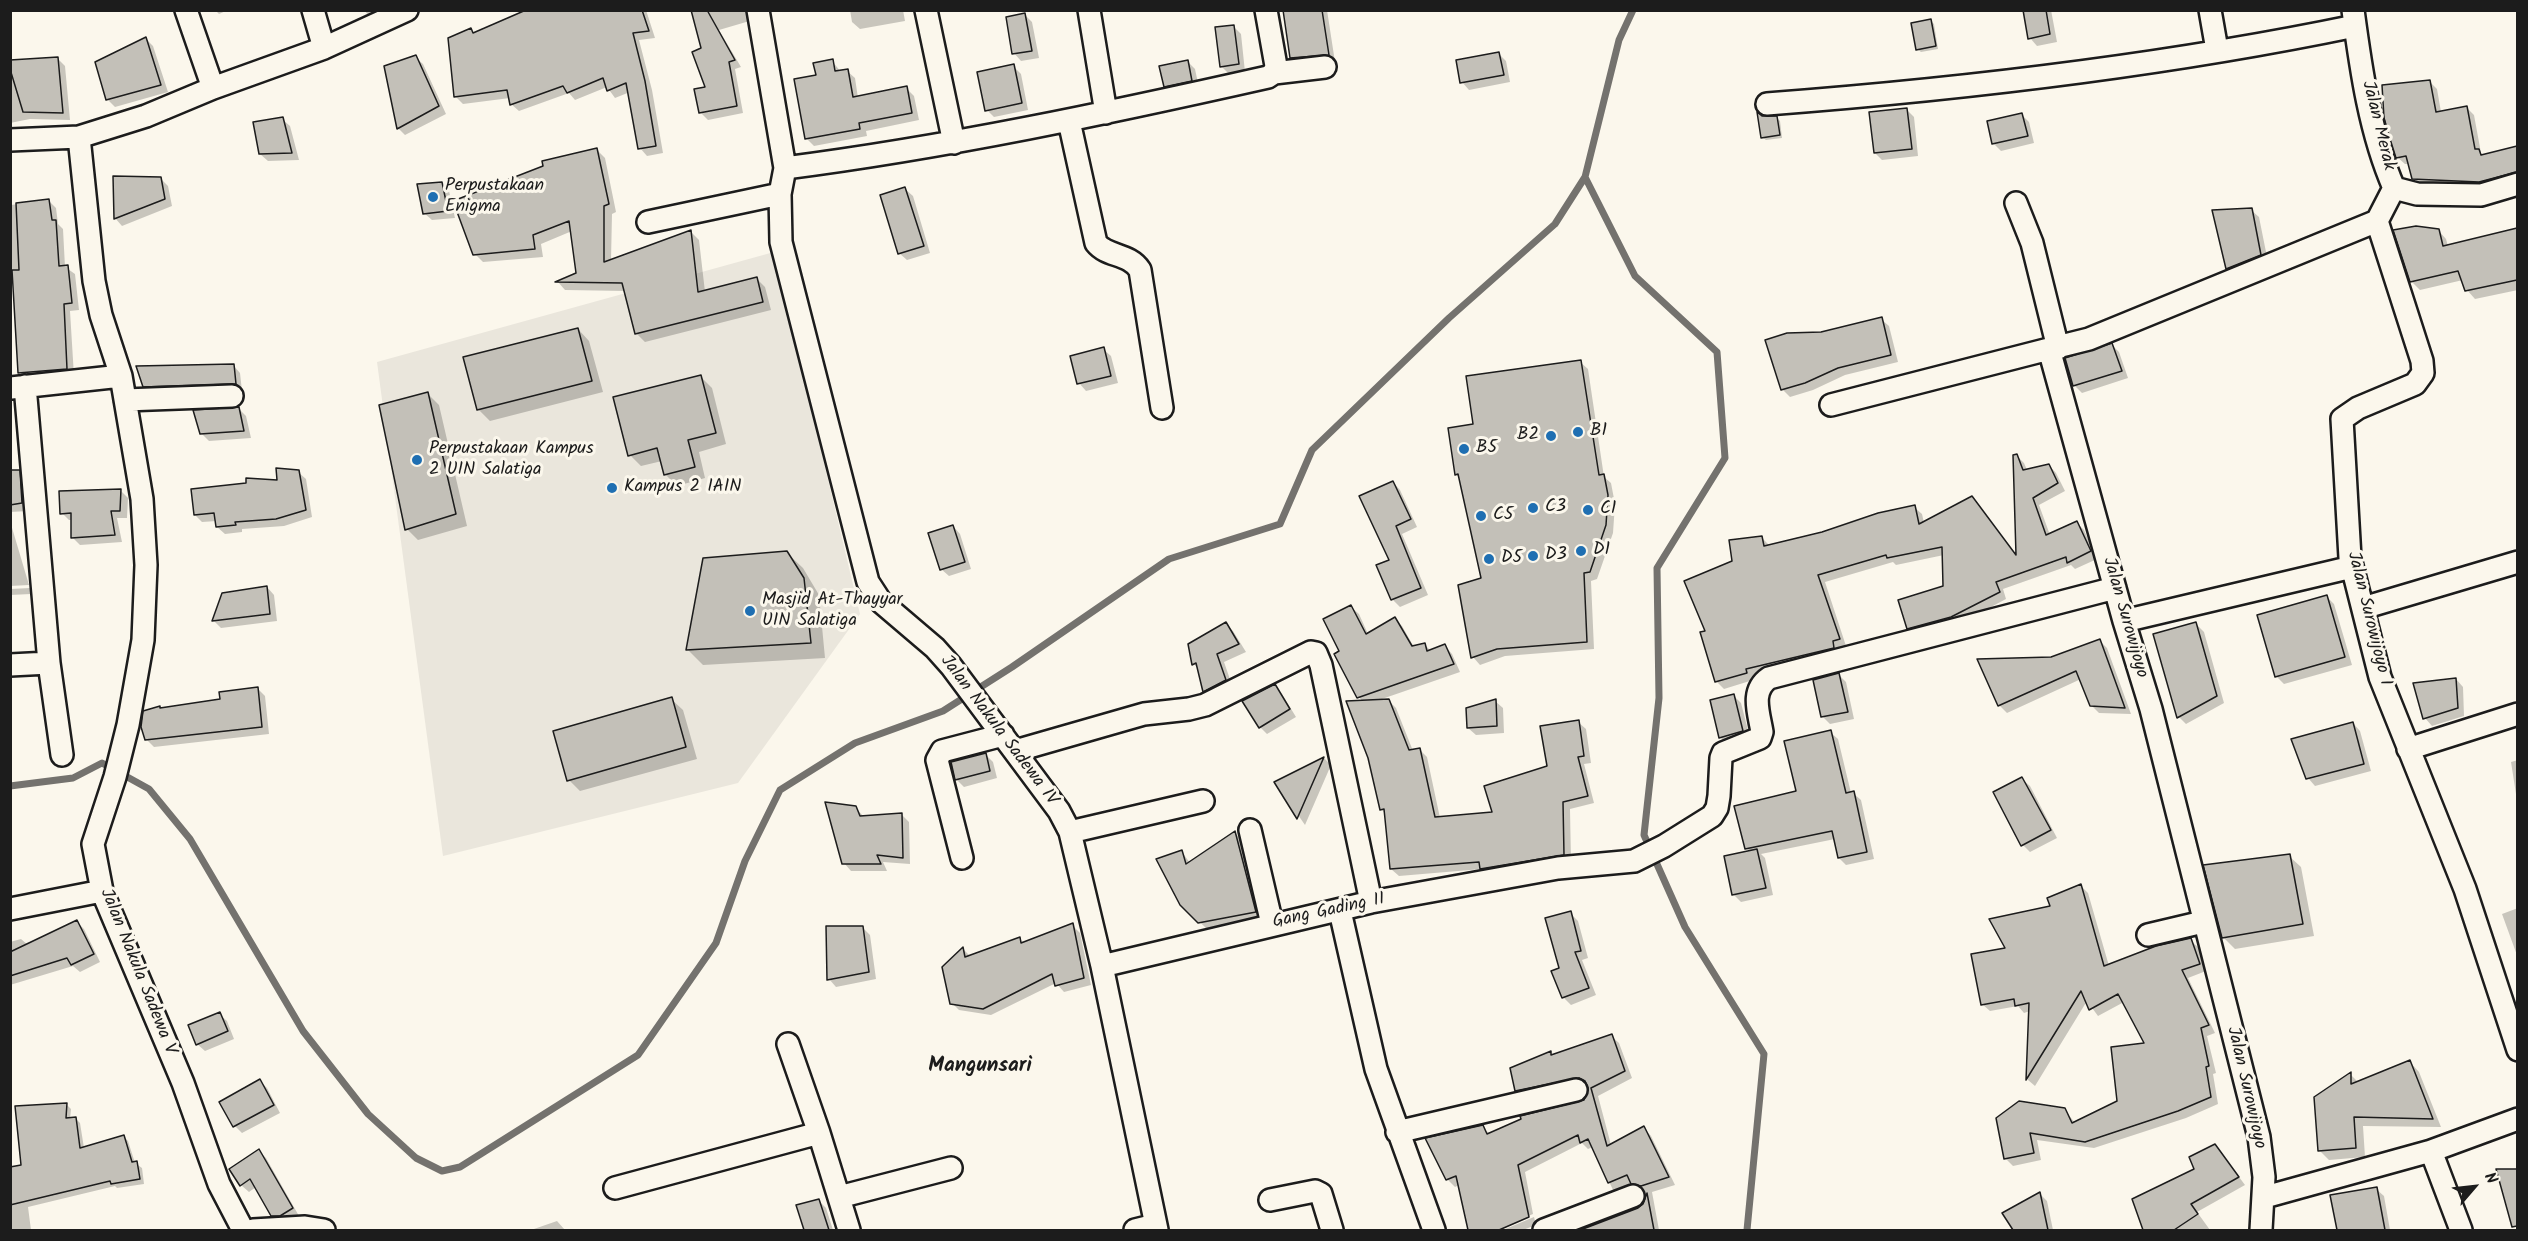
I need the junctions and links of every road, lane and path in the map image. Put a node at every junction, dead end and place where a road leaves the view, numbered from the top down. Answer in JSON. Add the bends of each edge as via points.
{"nodes":[{"id":1,"x":186,"y":10,"type":"edge"},
{"id":2,"x":313,"y":10,"type":"edge"},
{"id":3,"x":408,"y":10,"type":"edge"},
{"id":4,"x":758,"y":10,"type":"edge"},
{"id":5,"x":926,"y":10,"type":"edge"},
{"id":6,"x":1089,"y":10,"type":"edge"},
{"id":7,"x":1266,"y":10,"type":"edge"},
{"id":8,"x":2210,"y":10,"type":"edge"},
{"id":9,"x":2354,"y":18,"type":"edge"},
{"id":10,"x":324,"y":48,"type":"junction"},
{"id":11,"x":2217,"y":50,"type":"junction"},
{"id":12,"x":1324,"y":67,"type":"dead end"},
{"id":13,"x":1274,"y":73,"type":"junction"},
{"id":14,"x":213,"y":88,"type":"junction"},
{"id":15,"x":1767,"y":104,"type":"dead end"},
{"id":16,"x":1106,"y":114,"type":"junction"},
{"id":17,"x":1069,"y":121,"type":"junction"},
{"id":18,"x":79,"y":136,"type":"junction"},
{"id":19,"x":10,"y":140,"type":"edge"},
{"id":20,"x":954,"y":143,"type":"junction"},
{"id":21,"x":784,"y":168,"type":"junction"},
{"id":22,"x":2517,"y":184,"type":"edge"},
{"id":23,"x":2394,"y":188,"type":"junction"},
{"id":24,"x":780,"y":194,"type":"junction"},
{"id":25,"x":2016,"y":203,"type":"dead end"},
{"id":26,"x":2377,"y":221,"type":"junction"},
{"id":27,"x":648,"y":222,"type":"dead end"},
{"id":28,"x":2054,"y":348,"type":"junction"},
{"id":29,"x":121,"y":376,"type":"junction"},
{"id":30,"x":18,"y":387,"type":"edge"},
{"id":31,"x":232,"y":396,"type":"dead end"},
{"id":32,"x":125,"y":400,"type":"junction"},
{"id":33,"x":1831,"y":405,"type":"dead end"},
{"id":34,"x":1162,"y":408,"type":"dead end"},
{"id":35,"x":2517,"y":562,"type":"edge"},
{"id":36,"x":2352,"y":567,"type":"junction"},
{"id":37,"x":2115,"y":588,"type":"junction"},
{"id":38,"x":2363,"y":608,"type":"junction"},
{"id":39,"x":2124,"y":621,"type":"junction"},
{"id":40,"x":49,"y":663,"type":"junction"},
{"id":41,"x":10,"y":664,"type":"edge"},
{"id":42,"x":2517,"y":714,"type":"edge"},
{"id":43,"x":1009,"y":743,"type":"junction"},
{"id":44,"x":2408,"y":749,"type":"junction"},
{"id":45,"x":62,"y":755,"type":"dead end"},
{"id":46,"x":1203,"y":801,"type":"dead end"},
{"id":47,"x":1250,"y":830,"type":"dead end"},
{"id":48,"x":1070,"y":832,"type":"junction"},
{"id":49,"x":962,"y":858,"type":"dead end"},
{"id":50,"x":102,"y":891,"type":"junction"},
{"id":51,"x":1371,"y":902,"type":"junction"},
{"id":52,"x":10,"y":909,"type":"edge"},
{"id":53,"x":1340,"y":911,"type":"junction"},
{"id":54,"x":2203,"y":922,"type":"junction"},
{"id":55,"x":1272,"y":924,"type":"junction"},
{"id":56,"x":2148,"y":935,"type":"dead end"},
{"id":57,"x":1102,"y":966,"type":"junction"},
{"id":58,"x":788,"y":1044,"type":"dead end"},
{"id":59,"x":2517,"y":1050,"type":"edge"},
{"id":60,"x":1576,"y":1090,"type":"dead end"},
{"id":61,"x":2517,"y":1119,"type":"edge"},
{"id":62,"x":1397,"y":1132,"type":"junction"},
{"id":63,"x":819,"y":1133,"type":"junction"},
{"id":64,"x":2430,"y":1151,"type":"junction"},
{"id":65,"x":951,"y":1168,"type":"dead end"},
{"id":66,"x":615,"y":1188,"type":"dead end"},
{"id":67,"x":1633,"y":1196,"type":"dead end"},
{"id":68,"x":838,"y":1197,"type":"junction"},
{"id":69,"x":2265,"y":1197,"type":"junction"},
{"id":70,"x":1270,"y":1200,"type":"dead end"},
{"id":71,"x":1149,"y":1228,"type":"edge"},
{"id":72,"x":243,"y":1230,"type":"edge"},
{"id":73,"x":253,"y":1230,"type":"edge"},
{"id":74,"x":324,"y":1230,"type":"edge"},
{"id":75,"x":849,"y":1230,"type":"edge"},
{"id":76,"x":1332,"y":1230,"type":"edge"},
{"id":77,"x":1434,"y":1230,"type":"edge"},
{"id":78,"x":1544,"y":1230,"type":"edge"},
{"id":79,"x":2261,"y":1230,"type":"edge"},
{"id":80,"x":2461,"y":1230,"type":"edge"}],
"edges":[{"from":1,"to":14,"type":"street"},
{"from":2,"to":10,"type":"street"},
{"from":3,"to":10,"type":"street"},
{"from":4,"to":21,"type":"street","name":"Jalan Nakula Sadewa IV"},
{"from":5,"to":20,"type":"street"},
{"from":6,"to":16,"type":"street"},
{"from":7,"to":13,"type":"street"},
{"from":8,"to":11,"type":"street"},
{"from":9,"to":11,"type":"street"},
{"from":9,"to":23,"type":"street","name":"Jalan Merak","via":[[2366,93]]},
{"from":10,"to":14,"type":"street"},
{"from":11,"to":15,"type":"street","via":[[2110,68],[1886,95]]},
{"from":12,"to":13,"type":"street"},
{"from":13,"to":16,"type":"street"},
{"from":14,"to":18,"type":"street","via":[[146,116]]},
{"from":16,"to":17,"type":"street"},
{"from":17,"to":20,"type":"street"},
{"from":17,"to":34,"type":"street","via":[[1096,243],[1129,259],[1140,270]]},
{"from":18,"to":19,"type":"street"},
{"from":18,"to":29,"type":"street","name":"Jalan Nakula Sadewa V","via":[[94,280],[105,331]]},
{"from":20,"to":21,"type":"street"},
{"from":21,"to":24,"type":"street","name":"Jalan Nakula Sadewa IV"},
{"from":22,"to":23,"type":"street","name":"Jalan Merak","via":[[2481,195],[2417,194]]},
{"from":23,"to":26,"type":"street"},
{"from":24,"to":27,"type":"street"},
{"from":24,"to":43,"type":"street","name":"Jalan Nakula Sadewa IV","via":[[782,242],[868,582],[881,602],[951,666]]},
{"from":25,"to":28,"type":"street","name":"Jalan Surowijoyo","via":[[2032,243]]},
{"from":26,"to":28,"type":"street","via":[[2089,339]]},
{"from":26,"to":36,"type":"street","name":"Jalan Surowijoyo I","via":[[2423,373],[2415,384],[2358,408],[2342,419]]},
{"from":28,"to":33,"type":"street"},
{"from":28,"to":37,"type":"street","name":"Jalan Surowijoyo"},
{"from":29,"to":30,"type":"street"},
{"from":29,"to":32,"type":"street","name":"Jalan Nakula Sadewa V"},
{"from":30,"to":40,"type":"street"},
{"from":31,"to":32,"type":"street"},
{"from":32,"to":50,"type":"street","name":"Jalan Nakula Sadewa V","via":[[141,499],[146,565],[143,640],[128,725],[93,844]]},
{"from":35,"to":38,"type":"street"},
{"from":36,"to":38,"type":"street","name":"Jalan Surowijoyo I"},
{"from":36,"to":39,"type":"street"},
{"from":37,"to":39,"type":"street","name":"Jalan Surowijoyo"},
{"from":37,"to":51,"type":"street","name":"Gang Gading II","via":[[1769,678],[1757,690],[1760,738],[1730,749],[1721,758],[1717,808],[1712,816],[1634,861],[1558,868]]},
{"from":38,"to":44,"type":"street","name":"Jalan Surowijoyo I","via":[[2380,676]]},
{"from":39,"to":54,"type":"street","name":"Jalan Surowijoyo","via":[[2151,709]]},
{"from":40,"to":41,"type":"street"},
{"from":40,"to":45,"type":"street"},
{"from":42,"to":44,"type":"street"},
{"from":43,"to":48,"type":"street","name":"Jalan Nakula Sadewa IV","via":[[1059,810]]},
{"from":43,"to":49,"type":"street","via":[[942,751],[937,760]]},
{"from":43,"to":51,"type":"street","via":[[1144,714],[1189,710],[1316,653],[1322,665]]},
{"from":44,"to":59,"type":"street","name":"Jalan Surowijoyo I","via":[[2465,889]]},
{"from":46,"to":48,"type":"street"},
{"from":47,"to":55,"type":"street"},
{"from":48,"to":57,"type":"street","name":"Jalan Nakula Sadewa IV"},
{"from":50,"to":52,"type":"street"},
{"from":50,"to":72,"type":"street","name":"Jalan Nakula Sadewa V","via":[[183,1083],[219,1184]]},
{"from":51,"to":53,"type":"street","name":"Gang Gading II"},
{"from":53,"to":55,"type":"street","name":"Gang Gading II"},
{"from":53,"to":62,"type":"street","via":[[1376,1069]]},
{"from":54,"to":56,"type":"street"},
{"from":54,"to":69,"type":"street","name":"Jalan Surowijoyo","via":[[2259,1137]]},
{"from":55,"to":57,"type":"street","name":"Gang Gading II"},
{"from":57,"to":71,"type":"street","name":"Jalan Nakula Sadewa IV"},
{"from":58,"to":63,"type":"street"},
{"from":60,"to":62,"type":"street"},
{"from":61,"to":64,"type":"street"},
{"from":62,"to":77,"type":"street"},
{"from":63,"to":66,"type":"street"},
{"from":63,"to":68,"type":"street"},
{"from":64,"to":69,"type":"street"},
{"from":64,"to":80,"type":"street"},
{"from":65,"to":68,"type":"street"},
{"from":67,"to":78,"type":"street"},
{"from":68,"to":75,"type":"street"},
{"from":69,"to":79,"type":"street","name":"Jalan Surowijoyo"},
{"from":70,"to":76,"type":"street","via":[[1315,1191],[1322,1194]]},
{"from":73,"to":74,"type":"street"}]}
